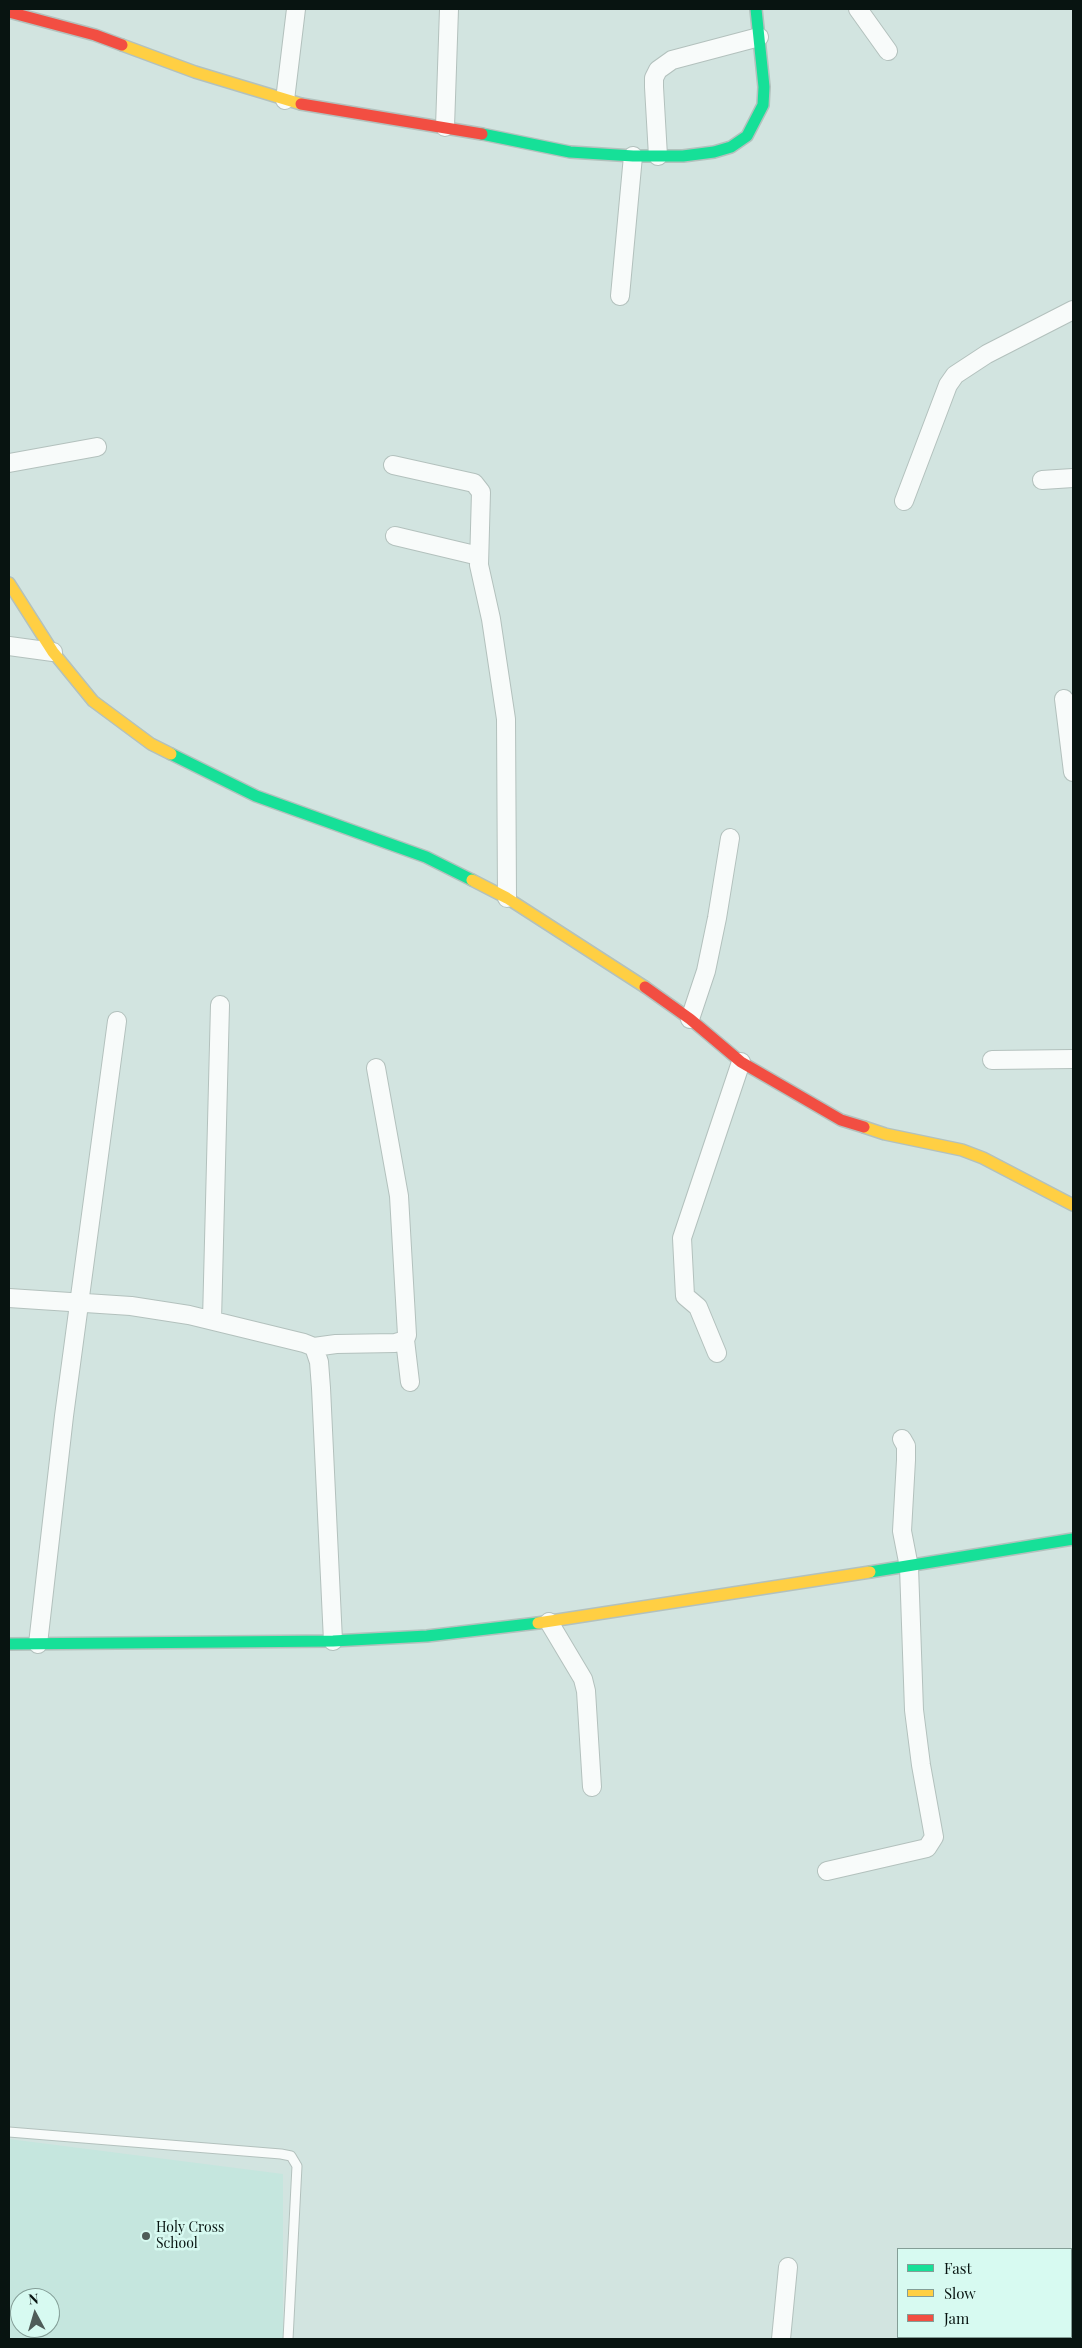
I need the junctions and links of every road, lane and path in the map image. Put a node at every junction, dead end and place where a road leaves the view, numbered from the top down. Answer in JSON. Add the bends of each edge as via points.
{"nodes":[{"id":1,"x":296,"y":9,"type":"edge"},
{"id":2,"x":449,"y":9,"type":"edge"},
{"id":3,"x":756,"y":9,"type":"edge"},
{"id":4,"x":858,"y":9,"type":"edge"},
{"id":5,"x":9,"y":12,"type":"edge"},
{"id":6,"x":759,"y":37,"type":"junction"},
{"id":7,"x":888,"y":51,"type":"dead end"},
{"id":8,"x":285,"y":100,"type":"junction"},
{"id":9,"x":445,"y":127,"type":"junction"},
{"id":10,"x":633,"y":156,"type":"junction"},
{"id":11,"x":658,"y":156,"type":"junction"},
{"id":12,"x":620,"y":296,"type":"dead end"},
{"id":13,"x":1073,"y":310,"type":"edge"},
{"id":14,"x":97,"y":447,"type":"dead end"},
{"id":15,"x":9,"y":463,"type":"edge"},
{"id":16,"x":393,"y":465,"type":"dead end"},
{"id":17,"x":1073,"y":478,"type":"edge"},
{"id":18,"x":1042,"y":480,"type":"dead end"},
{"id":19,"x":904,"y":501,"type":"dead end"},
{"id":20,"x":395,"y":536,"type":"dead end"},
{"id":21,"x":479,"y":556,"type":"junction"},
{"id":22,"x":9,"y":583,"type":"edge"},
{"id":23,"x":9,"y":646,"type":"edge"},
{"id":24,"x":52,"y":652,"type":"junction"},
{"id":25,"x":1064,"y":699,"type":"dead end"},
{"id":26,"x":1073,"y":772,"type":"edge"},
{"id":27,"x":730,"y":838,"type":"dead end"},
{"id":28,"x":507,"y":898,"type":"junction"},
{"id":29,"x":220,"y":1005,"type":"dead end"},
{"id":30,"x":690,"y":1020,"type":"junction"},
{"id":31,"x":117,"y":1021,"type":"dead end"},
{"id":32,"x":1073,"y":1059,"type":"edge"},
{"id":33,"x":992,"y":1060,"type":"dead end"},
{"id":34,"x":741,"y":1062,"type":"junction"},
{"id":35,"x":376,"y":1068,"type":"dead end"},
{"id":36,"x":1073,"y":1205,"type":"edge"},
{"id":37,"x":9,"y":1298,"type":"edge"},
{"id":38,"x":80,"y":1303,"type":"junction"},
{"id":39,"x":212,"y":1320,"type":"junction"},
{"id":40,"x":405,"y":1340,"type":"junction"},
{"id":41,"x":314,"y":1347,"type":"junction"},
{"id":42,"x":717,"y":1353,"type":"dead end"},
{"id":43,"x":410,"y":1382,"type":"dead end"},
{"id":44,"x":902,"y":1439,"type":"dead end"},
{"id":45,"x":1073,"y":1539,"type":"edge"},
{"id":46,"x":909,"y":1567,"type":"junction"},
{"id":47,"x":549,"y":1622,"type":"junction"},
{"id":48,"x":333,"y":1640,"type":"junction"},
{"id":49,"x":9,"y":1644,"type":"edge"},
{"id":50,"x":38,"y":1644,"type":"junction"},
{"id":51,"x":592,"y":1787,"type":"dead end"},
{"id":52,"x":827,"y":1871,"type":"dead end"},
{"id":53,"x":9,"y":2132,"type":"edge"},
{"id":54,"x":788,"y":2267,"type":"dead end"},
{"id":55,"x":288,"y":2339,"type":"edge"},
{"id":56,"x":780,"y":2339,"type":"edge"}],
"edges":[{"from":1,"to":8,"type":"street"},
{"from":2,"to":9,"type":"street"},
{"from":3,"to":6,"type":"street"},
{"from":4,"to":7,"type":"street"},
{"from":5,"to":8,"type":"street","via":[[94,35]]},
{"from":6,"to":11,"type":"street","via":[[672,60],[658,70],[654,78]]},
{"from":6,"to":11,"type":"street","via":[[763,105],[747,136],[731,147],[714,152]]},
{"from":8,"to":9,"type":"street","via":[[372,118]]},
{"from":9,"to":10,"type":"street","via":[[570,152]]},
{"from":10,"to":11,"type":"street"},
{"from":10,"to":12,"type":"street"},
{"from":13,"to":19,"type":"street","via":[[955,374]]},
{"from":14,"to":15,"type":"street"},
{"from":16,"to":21,"type":"street","via":[[465,481],[478,487],[481,500]]},
{"from":17,"to":18,"type":"street"},
{"from":20,"to":21,"type":"street"},
{"from":21,"to":28,"type":"street","via":[[506,719]]},
{"from":22,"to":24,"type":"street"},
{"from":23,"to":24,"type":"street"},
{"from":24,"to":28,"type":"street","via":[[93,701],[151,744],[256,796],[426,857]]},
{"from":25,"to":26,"type":"street"},
{"from":27,"to":30,"type":"street","via":[[718,918]]},
{"from":28,"to":30,"type":"street"},
{"from":29,"to":39,"type":"street"},
{"from":30,"to":34,"type":"street"},
{"from":31,"to":38,"type":"street"},
{"from":32,"to":33,"type":"street"},
{"from":34,"to":36,"type":"street","via":[[841,1120],[885,1134],[962,1150]]},
{"from":34,"to":42,"type":"street","via":[[682,1238],[685,1296],[698,1307]]},
{"from":35,"to":40,"type":"street","via":[[399,1196],[408,1329]]},
{"from":37,"to":38,"type":"street"},
{"from":38,"to":39,"type":"street","via":[[131,1306]]},
{"from":38,"to":50,"type":"street"},
{"from":39,"to":41,"type":"street"},
{"from":40,"to":41,"type":"street"},
{"from":40,"to":43,"type":"street"},
{"from":41,"to":48,"type":"street","via":[[321,1388]]},
{"from":44,"to":46,"type":"street","via":[[906,1446],[906,1460],[902,1531]]},
{"from":45,"to":46,"type":"street"},
{"from":46,"to":47,"type":"street"},
{"from":46,"to":52,"type":"street","via":[[914,1710],[934,1837],[926,1848]]},
{"from":47,"to":48,"type":"street","via":[[427,1636]]},
{"from":47,"to":51,"type":"street","via":[[583,1679]]},
{"from":48,"to":50,"type":"street"},
{"from":49,"to":50,"type":"street"},
{"from":53,"to":55,"type":"lane","via":[[291,2156],[296,2166]]},
{"from":54,"to":56,"type":"street"}]}
